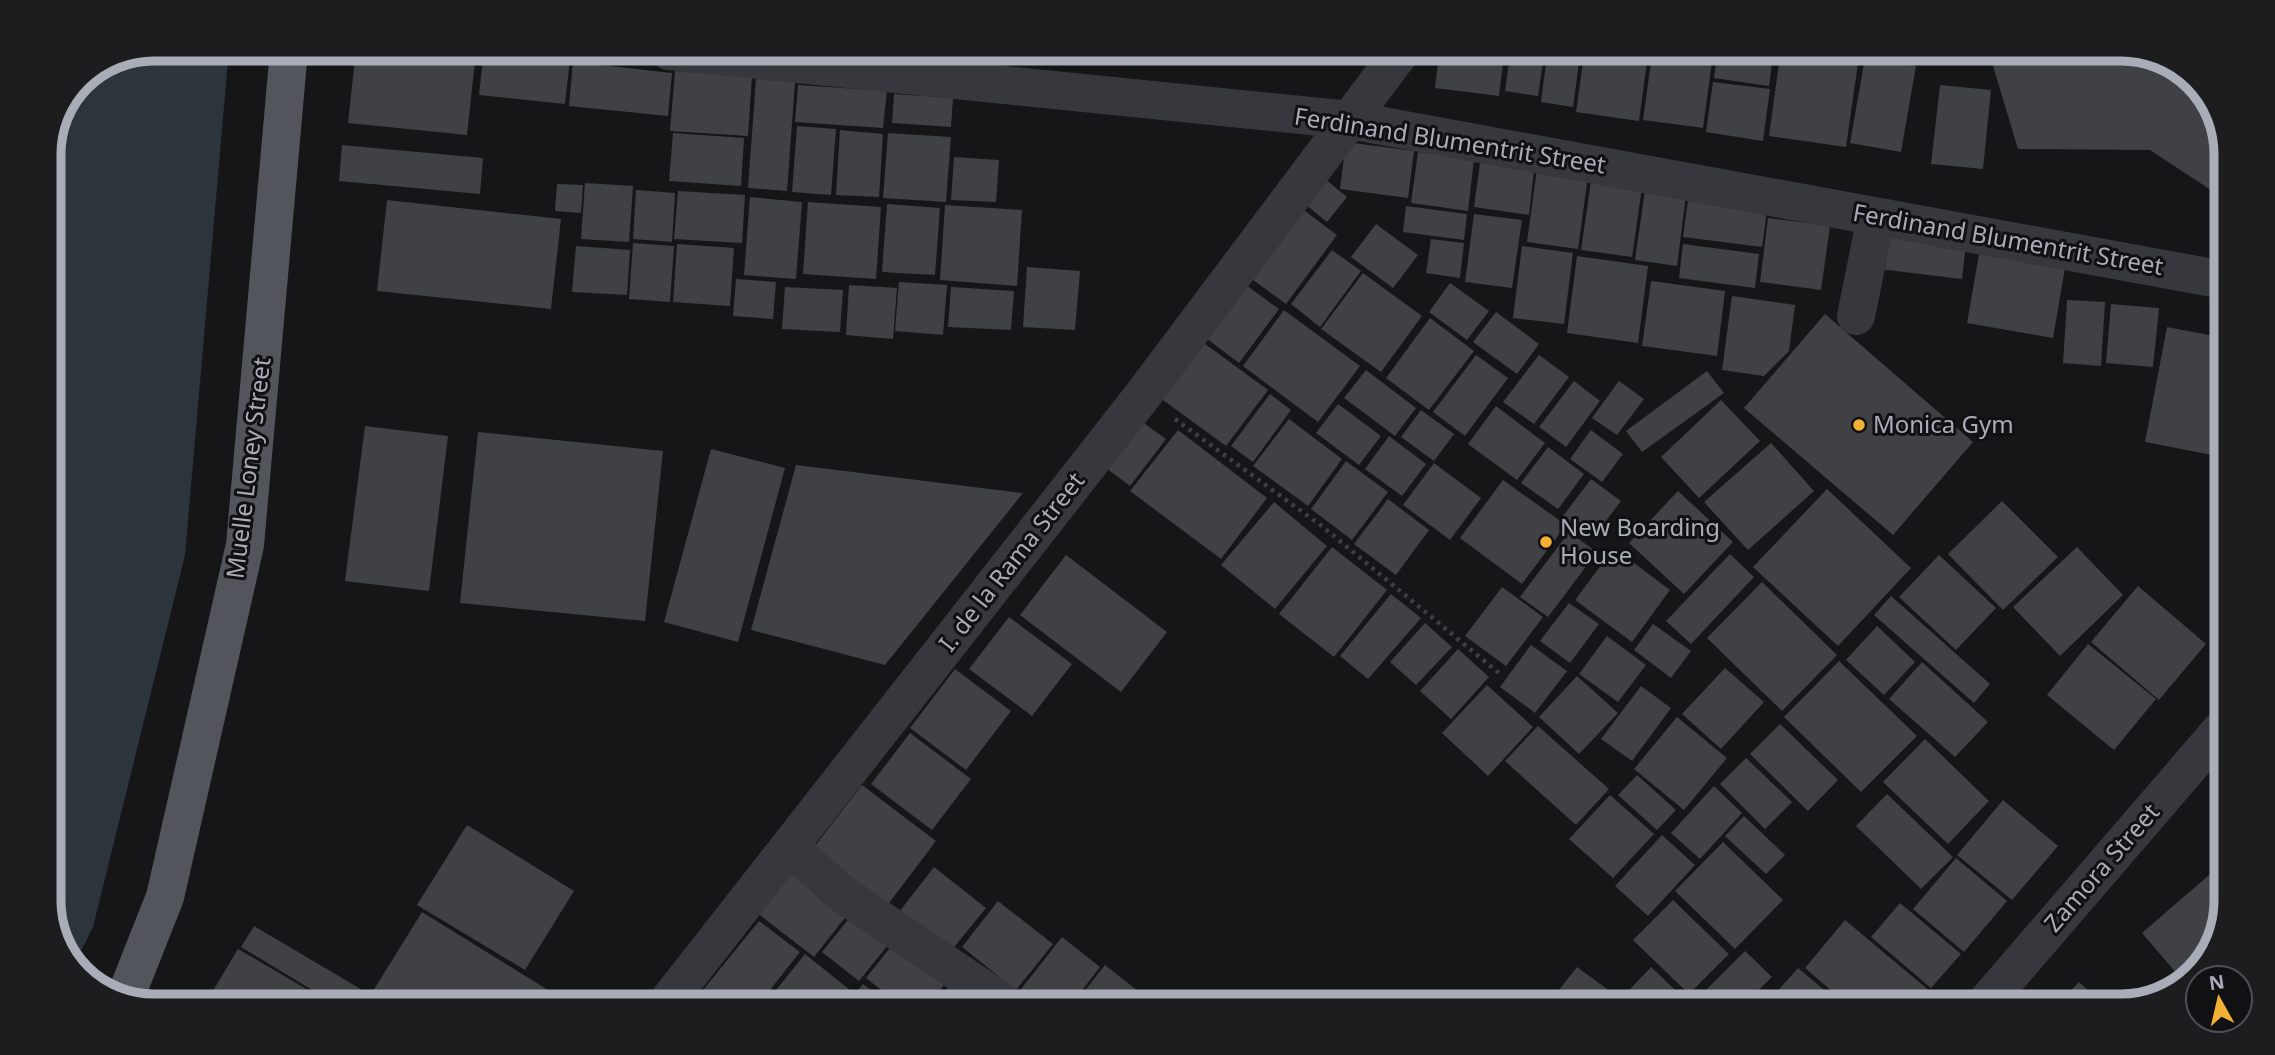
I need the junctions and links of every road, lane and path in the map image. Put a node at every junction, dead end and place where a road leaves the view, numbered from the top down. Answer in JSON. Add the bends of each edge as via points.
{"nodes":[{"id":1,"x":288,"y":61,"type":"edge"},
{"id":2,"x":768,"y":61,"type":"edge"},
{"id":3,"x":1394,"y":61,"type":"edge"},
{"id":4,"x":1350,"y":120,"type":"junction"},
{"id":5,"x":1876,"y":217,"type":"junction"},
{"id":6,"x":2214,"y":277,"type":"edge"},
{"id":7,"x":1856,"y":316,"type":"dead end"},
{"id":8,"x":1143,"y":395,"type":"junction"},
{"id":9,"x":1500,"y":674,"type":"dead end"},
{"id":10,"x":2214,"y":739,"type":"edge"},
{"id":11,"x":790,"y":847,"type":"junction"},
{"id":12,"x":128,"y":990,"type":"edge"},
{"id":13,"x":674,"y":994,"type":"edge"},
{"id":14,"x":991,"y":994,"type":"edge"},
{"id":15,"x":1994,"y":994,"type":"edge"}],
"edges":[{"from":1,"to":12,"type":"main road","name":"Muelle Loney Street","via":[[245,545],[165,897]]},
{"from":2,"to":4,"type":"street","name":"Ferdinand Blumentrit Street"},
{"from":3,"to":4,"type":"street","name":"I. de la Rama Street"},
{"from":4,"to":5,"type":"street","name":"Ferdinand Blumentrit Street"},
{"from":4,"to":8,"type":"street","name":"I. de la Rama Street"},
{"from":5,"to":6,"type":"street","name":"Ferdinand Blumentrit Street"},
{"from":5,"to":7,"type":"street"},
{"from":8,"to":9,"type":"path","via":[[1323,527]]},
{"from":8,"to":11,"type":"street","name":"I. de la Rama Street"},
{"from":10,"to":15,"type":"street","name":"Zamora Street"},
{"from":11,"to":13,"type":"street","name":"I. de la Rama Street"},
{"from":11,"to":14,"type":"street","via":[[841,893]]}]}
